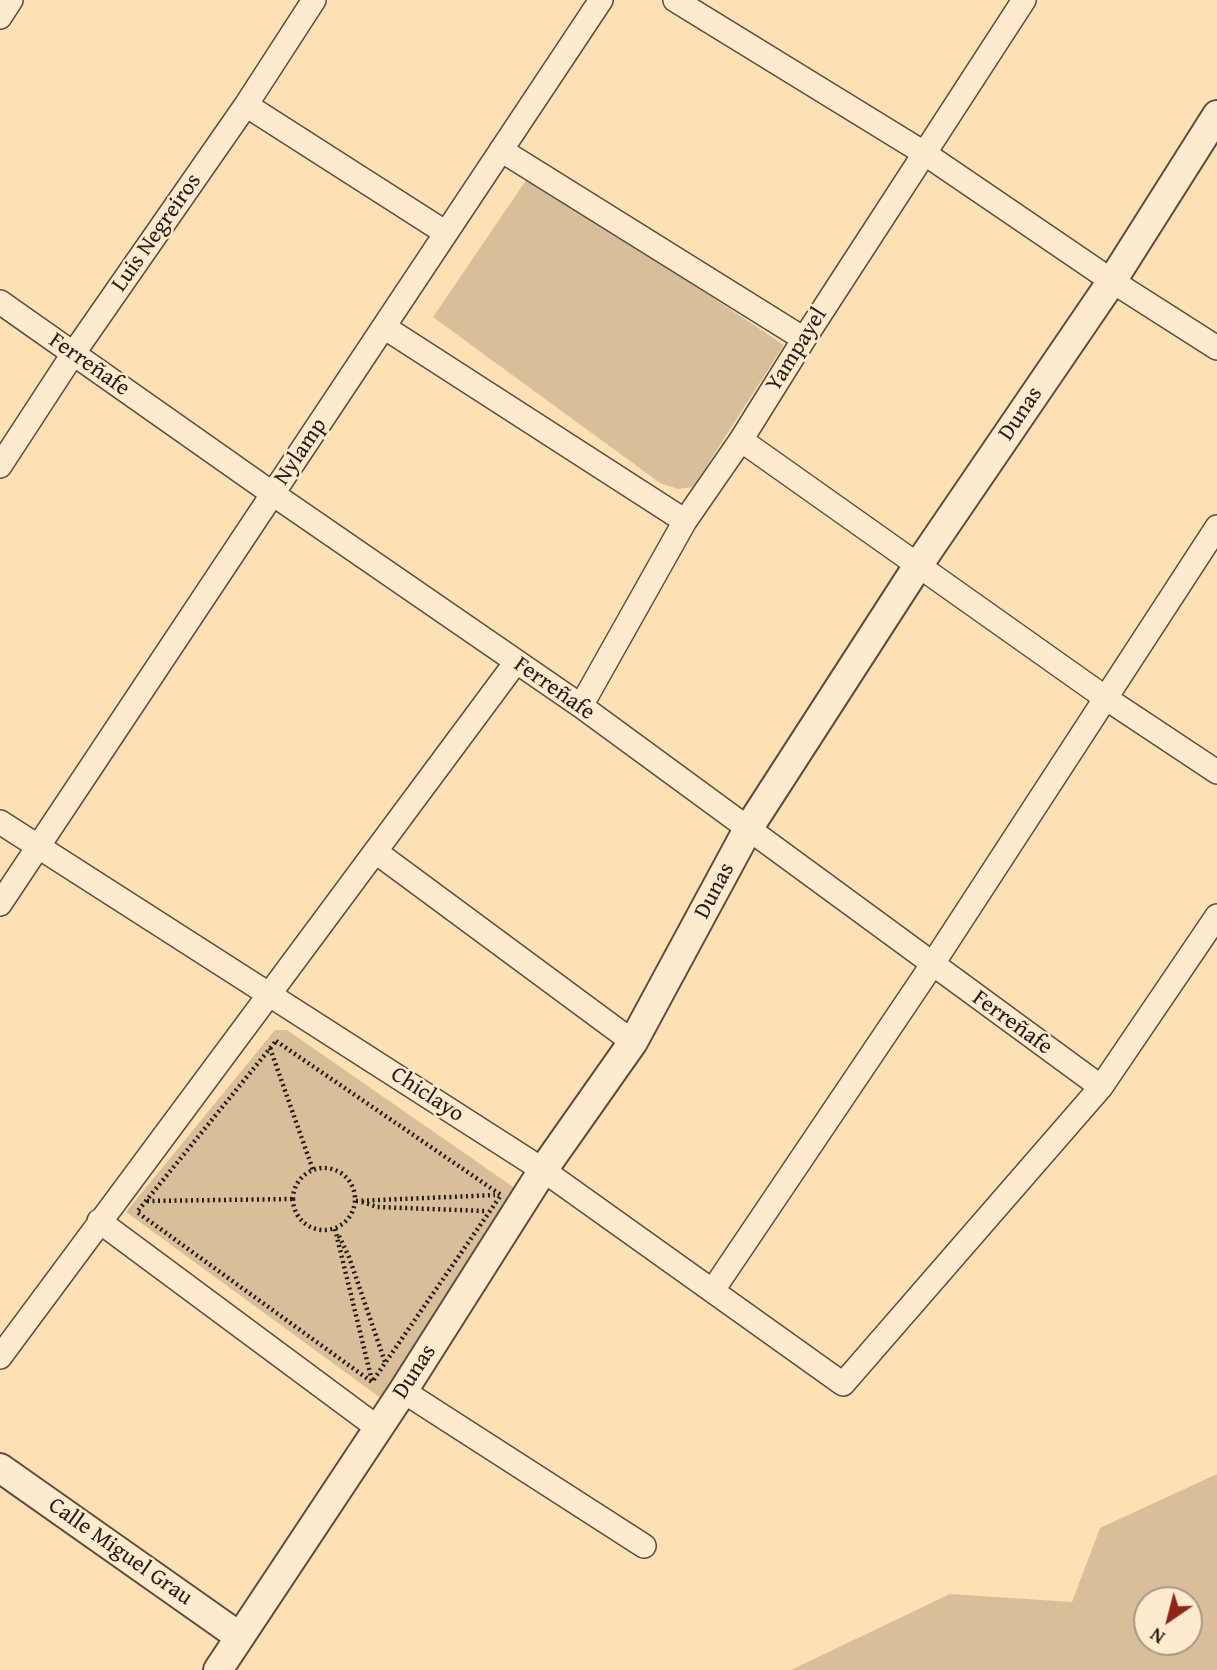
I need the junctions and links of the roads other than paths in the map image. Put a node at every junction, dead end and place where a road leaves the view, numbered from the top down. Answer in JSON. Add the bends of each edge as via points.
{"nodes":[{"id":1,"x":11,"y":0,"type":"edge"},
{"id":2,"x":314,"y":0,"type":"edge"},
{"id":3,"x":601,"y":0,"type":"edge"},
{"id":4,"x":675,"y":0,"type":"edge"},
{"id":5,"x":1024,"y":0,"type":"edge"},
{"id":6,"x":0,"y":17,"type":"edge"},
{"id":7,"x":246,"y":105,"type":"junction"},
{"id":8,"x":1217,"y":115,"type":"edge"},
{"id":9,"x":501,"y":150,"type":"junction"},
{"id":10,"x":924,"y":153,"type":"junction"},
{"id":11,"x":446,"y":233,"type":"junction"},
{"id":12,"x":1112,"y":281,"type":"junction"},
{"id":13,"x":0,"y":302,"type":"edge"},
{"id":14,"x":384,"y":327,"type":"junction"},
{"id":15,"x":804,"y":339,"type":"junction"},
{"id":16,"x":1217,"y":348,"type":"edge"},
{"id":17,"x":73,"y":354,"type":"junction"},
{"id":18,"x":741,"y":439,"type":"junction"},
{"id":19,"x":0,"y":466,"type":"edge"},
{"id":20,"x":273,"y":494,"type":"junction"},
{"id":21,"x":685,"y":521,"type":"junction"},
{"id":22,"x":1217,"y":527,"type":"edge"},
{"id":23,"x":919,"y":564,"type":"junction"},
{"id":24,"x":516,"y":662,"type":"junction"},
{"id":25,"x":1107,"y":699,"type":"junction"},
{"id":26,"x":581,"y":706,"type":"junction"},
{"id":27,"x":1217,"y":772,"type":"edge"},
{"id":28,"x":0,"y":822,"type":"edge"},
{"id":29,"x":748,"y":830,"type":"junction"},
{"id":30,"x":38,"y":846,"type":"junction"},
{"id":31,"x":376,"y":852,"type":"junction"},
{"id":32,"x":0,"y":904,"type":"edge"},
{"id":33,"x":1217,"y":916,"type":"edge"},
{"id":34,"x":932,"y":965,"type":"junction"},
{"id":35,"x":269,"y":993,"type":"junction"},
{"id":36,"x":633,"y":1042,"type":"junction"},
{"id":37,"x":1101,"y":1087,"type":"junction"},
{"id":38,"x":543,"y":1170,"type":"junction"},
{"id":39,"x":99,"y":1221,"type":"junction"},
{"id":40,"x":713,"y":1290,"type":"junction"},
{"id":41,"x":0,"y":1357,"type":"edge"},
{"id":42,"x":403,"y":1391,"type":"junction"},
{"id":43,"x":378,"y":1428,"type":"junction"},
{"id":44,"x":0,"y":1468,"type":"edge"},
{"id":45,"x":644,"y":1546,"type":"dead end"},
{"id":46,"x":240,"y":1637,"type":"junction"},
{"id":47,"x":218,"y":1670,"type":"edge"}],
"edges":[{"from":1,"to":6,"type":"street"},
{"from":2,"to":7,"type":"street","name":"Luis Negreiros"},
{"from":3,"to":9,"type":"street","name":"Nylamp"},
{"from":4,"to":10,"type":"street"},
{"from":5,"to":10,"type":"street","name":"Yampayel"},
{"from":7,"to":11,"type":"street"},
{"from":7,"to":17,"type":"street","name":"Luis Negreiros"},
{"from":8,"to":12,"type":"street","name":"Dunas"},
{"from":9,"to":11,"type":"street","name":"Nylamp"},
{"from":9,"to":15,"type":"street"},
{"from":10,"to":12,"type":"street"},
{"from":10,"to":15,"type":"street","name":"Yampayel"},
{"from":11,"to":14,"type":"street","name":"Nylamp"},
{"from":12,"to":16,"type":"street"},
{"from":12,"to":23,"type":"street","name":"Dunas"},
{"from":13,"to":17,"type":"street","name":"Ferreñafe"},
{"from":14,"to":20,"type":"street","name":"Nylamp"},
{"from":14,"to":21,"type":"street"},
{"from":15,"to":18,"type":"street","name":"Yampayel"},
{"from":17,"to":19,"type":"street","name":"Luis Negreiros"},
{"from":17,"to":20,"type":"street","name":"Ferreñafe"},
{"from":18,"to":21,"type":"street","name":"Yampayel"},
{"from":18,"to":23,"type":"street"},
{"from":20,"to":24,"type":"street","name":"Ferreñafe"},
{"from":20,"to":30,"type":"street","name":"Nylamp"},
{"from":21,"to":26,"type":"street","name":"Yampayel"},
{"from":22,"to":25,"type":"street"},
{"from":23,"to":25,"type":"street"},
{"from":23,"to":29,"type":"street","name":"Dunas"},
{"from":24,"to":26,"type":"street","name":"Ferreñafe"},
{"from":24,"to":31,"type":"street"},
{"from":25,"to":27,"type":"street"},
{"from":25,"to":34,"type":"street"},
{"from":26,"to":29,"type":"street","name":"Ferreñafe"},
{"from":28,"to":30,"type":"street","name":"Chiclayo"},
{"from":29,"to":34,"type":"street","name":"Ferreñafe"},
{"from":29,"to":36,"type":"street","name":"Dunas"},
{"from":30,"to":32,"type":"street","name":"Nylamp"},
{"from":30,"to":35,"type":"street","name":"Chiclayo"},
{"from":31,"to":35,"type":"street"},
{"from":31,"to":36,"type":"street"},
{"from":33,"to":37,"type":"street"},
{"from":34,"to":37,"type":"street","name":"Ferreñafe"},
{"from":34,"to":40,"type":"street"},
{"from":35,"to":38,"type":"street","name":"Chiclayo"},
{"from":35,"to":39,"type":"street"},
{"from":36,"to":38,"type":"street","name":"Dunas"},
{"from":37,"to":40,"type":"street","name":"Chiclayo","via":[[843,1384]]},
{"from":38,"to":40,"type":"street","name":"Chiclayo"},
{"from":38,"to":42,"type":"street","name":"Dunas"},
{"from":39,"to":41,"type":"street"},
{"from":39,"to":43,"type":"street"},
{"from":42,"to":43,"type":"street","name":"Dunas"},
{"from":42,"to":45,"type":"street"},
{"from":43,"to":46,"type":"street","name":"Dunas"},
{"from":44,"to":46,"type":"street","name":"Calle Miguel Grau"},
{"from":46,"to":47,"type":"street","name":"Dunas"}]}
